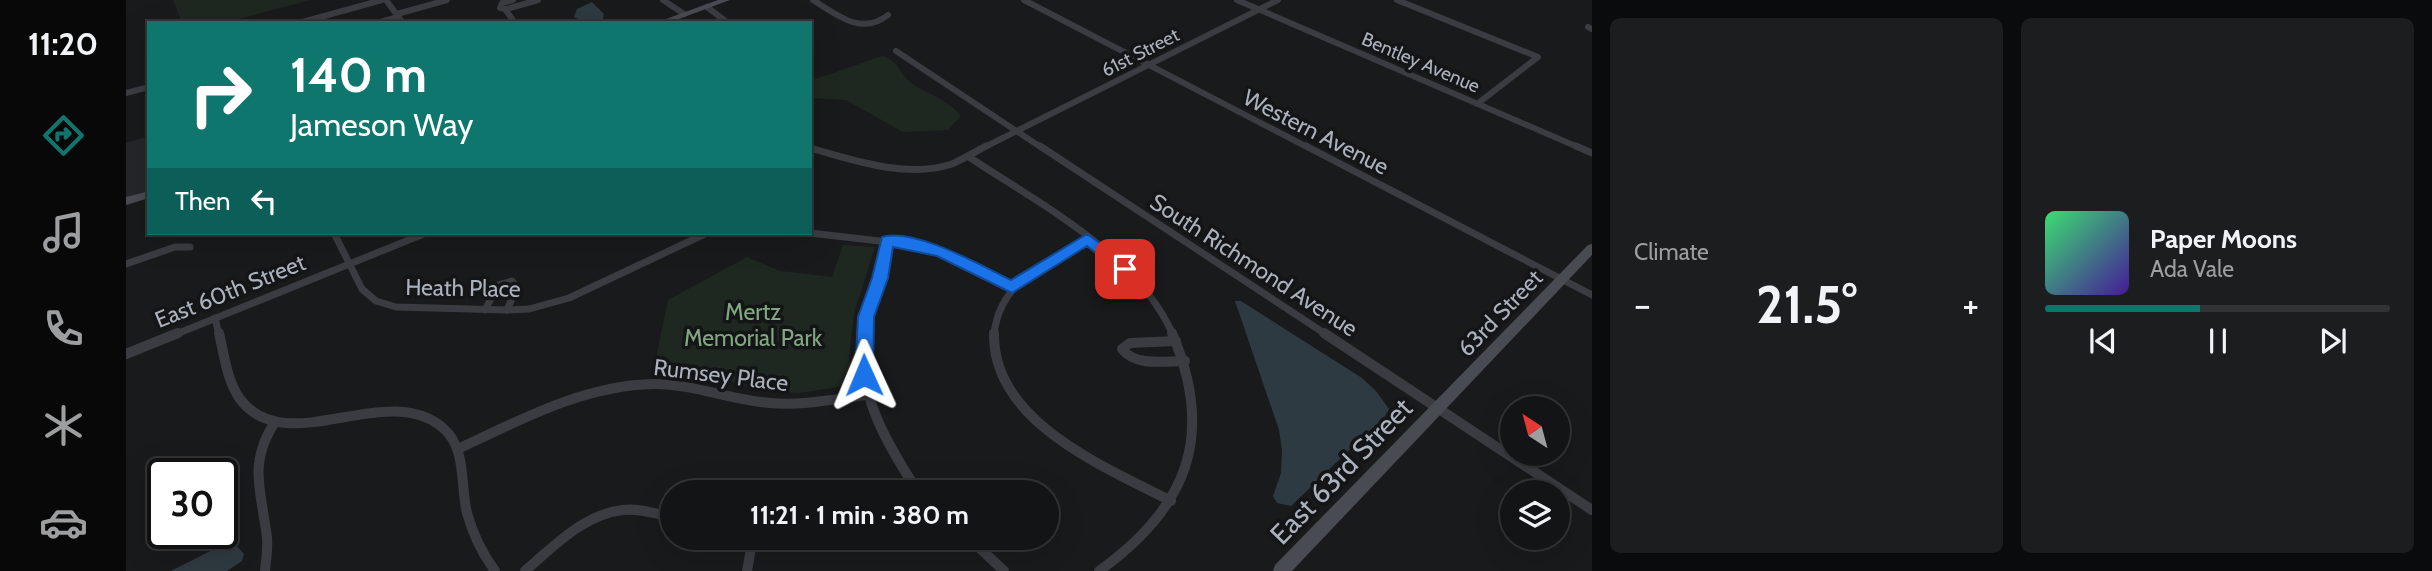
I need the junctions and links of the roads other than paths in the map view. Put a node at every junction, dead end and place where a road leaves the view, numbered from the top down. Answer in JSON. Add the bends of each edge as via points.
{"nodes":[{"id":1,"x":384,"y":0,"type":"edge"},
{"id":2,"x":447,"y":0,"type":"edge"},
{"id":3,"x":513,"y":0,"type":"edge"},
{"id":4,"x":538,"y":0,"type":"edge"},
{"id":5,"x":663,"y":0,"type":"edge"},
{"id":6,"x":726,"y":0,"type":"edge"},
{"id":7,"x":813,"y":0,"type":"edge"},
{"id":8,"x":1024,"y":0,"type":"edge"},
{"id":9,"x":1237,"y":0,"type":"edge"},
{"id":10,"x":1278,"y":0,"type":"edge"},
{"id":11,"x":1397,"y":0,"type":"edge"},
{"id":12,"x":707,"y":6,"type":"junction"},
{"id":13,"x":505,"y":9,"type":"junction"},
{"id":14,"x":1259,"y":10,"type":"junction"},
{"id":15,"x":684,"y":14,"type":"junction"},
{"id":16,"x":888,"y":15,"type":"dead end"},
{"id":17,"x":397,"y":16,"type":"junction"},
{"id":18,"x":306,"y":21,"type":"edge"},
{"id":19,"x":383,"y":21,"type":"edge"},
{"id":20,"x":401,"y":21,"type":"edge"},
{"id":21,"x":514,"y":21,"type":"edge"},
{"id":22,"x":665,"y":21,"type":"edge"},
{"id":23,"x":726,"y":21,"type":"edge"},
{"id":24,"x":896,"y":51,"type":"dead end"},
{"id":25,"x":1150,"y":65,"type":"junction"},
{"id":26,"x":147,"y":88,"type":"edge"},
{"id":27,"x":126,"y":93,"type":"edge"},
{"id":28,"x":1477,"y":104,"type":"junction"},
{"id":29,"x":1017,"y":132,"type":"junction"},
{"id":30,"x":812,"y":149,"type":"edge"},
{"id":31,"x":1592,"y":153,"type":"edge"},
{"id":32,"x":969,"y":157,"type":"junction"},
{"id":33,"x":147,"y":195,"type":"edge"},
{"id":34,"x":126,"y":201,"type":"edge"},
{"id":35,"x":812,"y":233,"type":"edge"},
{"id":36,"x":335,"y":235,"type":"edge"},
{"id":37,"x":421,"y":235,"type":"edge"},
{"id":38,"x":703,"y":235,"type":"edge"},
{"id":39,"x":1087,"y":239,"type":"junction"},
{"id":40,"x":887,"y":241,"type":"junction"},
{"id":41,"x":190,"y":247,"type":"dead end"},
{"id":42,"x":1592,"y":248,"type":"edge"},
{"id":43,"x":126,"y":264,"type":"edge"},
{"id":44,"x":349,"y":264,"type":"junction"},
{"id":45,"x":1562,"y":279,"type":"junction"},
{"id":46,"x":1012,"y":287,"type":"junction"},
{"id":47,"x":1592,"y":295,"type":"edge"},
{"id":48,"x":485,"y":310,"type":"junction"},
{"id":49,"x":507,"y":310,"type":"junction"},
{"id":50,"x":215,"y":318,"type":"junction"},
{"id":51,"x":1177,"y":341,"type":"junction"},
{"id":52,"x":126,"y":354,"type":"edge"},
{"id":53,"x":1185,"y":361,"type":"junction"},
{"id":54,"x":866,"y":395,"type":"junction"},
{"id":55,"x":1438,"y":407,"type":"junction"},
{"id":56,"x":275,"y":422,"type":"junction"},
{"id":57,"x":458,"y":449,"type":"junction"},
{"id":58,"x":910,"y":480,"type":"edge"},
{"id":59,"x":1171,"y":501,"type":"junction"},
{"id":60,"x":1592,"y":510,"type":"edge"},
{"id":61,"x":660,"y":515,"type":"edge"},
{"id":62,"x":751,"y":550,"type":"edge"},
{"id":63,"x":981,"y":550,"type":"edge"},
{"id":64,"x":265,"y":571,"type":"edge"},
{"id":65,"x":495,"y":571,"type":"edge"},
{"id":66,"x":525,"y":571,"type":"edge"},
{"id":67,"x":747,"y":571,"type":"edge"},
{"id":68,"x":1003,"y":571,"type":"edge"},
{"id":69,"x":1099,"y":571,"type":"edge"},
{"id":70,"x":1281,"y":571,"type":"edge"}],
"edges":[{"from":1,"to":17,"type":"street"},
{"from":1,"to":18,"type":"street"},
{"from":2,"to":17,"type":"street"},
{"from":3,"to":13,"type":"street","via":[[500,5]]},
{"from":4,"to":13,"type":"street"},
{"from":5,"to":15,"type":"street"},
{"from":6,"to":12,"type":"main road"},
{"from":7,"to":16,"type":"street","via":[[853,24],[877,24]]},
{"from":8,"to":25,"type":"street","name":"Western Avenue"},
{"from":9,"to":14,"type":"street","name":"Bentley Avenue"},
{"from":10,"to":14,"type":"street","name":"61st Street"},
{"from":11,"to":28,"type":"street","via":[[1538,57]]},
{"from":12,"to":15,"type":"main road"},
{"from":12,"to":23,"type":"street"},
{"from":13,"to":21,"type":"street"},
{"from":14,"to":25,"type":"street","name":"61st Street"},
{"from":14,"to":28,"type":"street","name":"Bentley Avenue"},
{"from":15,"to":22,"type":"main road"},
{"from":17,"to":19,"type":"street"},
{"from":17,"to":20,"type":"street"},
{"from":24,"to":29,"type":"street","name":"South Richmond Avenue"},
{"from":25,"to":29,"type":"street","name":"61st Street"},
{"from":25,"to":45,"type":"street","name":"Western Avenue"},
{"from":26,"to":27,"type":"street"},
{"from":28,"to":31,"type":"street","name":"Bentley Avenue"},
{"from":29,"to":32,"type":"street","name":"61st Street"},
{"from":29,"to":55,"type":"street","name":"South Richmond Avenue"},
{"from":30,"to":32,"type":"street","name":"61st Street","via":[[892,169],[932,167]]},
{"from":32,"to":39,"type":"street"},
{"from":33,"to":34,"type":"main road"},
{"from":35,"to":40,"type":"street"},
{"from":36,"to":44,"type":"street","name":"Heath Place"},
{"from":37,"to":44,"type":"street","name":"East 60th Street"},
{"from":38,"to":49,"type":"street","name":"Heath Place","via":[[569,298]]},
{"from":39,"to":46,"type":"street"},
{"from":39,"to":51,"type":"street","via":[[1144,288]]},
{"from":40,"to":46,"type":"street","via":[[923,246]]},
{"from":40,"to":54,"type":"street","via":[[866,317]]},
{"from":41,"to":43,"type":"street","via":[[175,247]]},
{"from":42,"to":45,"type":"main road","name":"63rd Street"},
{"from":44,"to":48,"type":"street","name":"Heath Place","via":[[367,294],[387,305]]},
{"from":44,"to":50,"type":"street","name":"East 60th Street"},
{"from":45,"to":47,"type":"street","name":"Western Avenue"},
{"from":45,"to":55,"type":"main road","name":"63rd Street"},
{"from":46,"to":59,"type":"street","via":[[993,336],[1001,373],[1017,401],[1066,444]]},
{"from":48,"to":49,"type":"street","name":"Heath Place"},
{"from":48,"to":49,"type":"street","via":[[495,289],[512,281],[517,287]]},
{"from":50,"to":52,"type":"street","name":"East 60th Street"},
{"from":50,"to":56,"type":"street","via":[[239,398],[251,411]]},
{"from":51,"to":53,"type":"street"},
{"from":51,"to":53,"type":"street","via":[[1130,343],[1122,349],[1133,359]]},
{"from":53,"to":59,"type":"street","via":[[1193,423],[1187,459]]},
{"from":54,"to":57,"type":"street","name":"Rumsey Place","via":[[768,402],[688,385],[632,385],[568,400]]},
{"from":54,"to":58,"type":"street"},
{"from":55,"to":60,"type":"street","name":"South Richmond Avenue"},
{"from":55,"to":70,"type":"main road","name":"East 63rd Street"},
{"from":56,"to":57,"type":"street","via":[[317,422],[369,411],[402,411],[438,424]]},
{"from":56,"to":64,"type":"street","via":[[263,441],[256,471],[267,540]]},
{"from":57,"to":65,"type":"street","via":[[470,525]]},
{"from":59,"to":69,"type":"street","via":[[1139,539]]},
{"from":61,"to":66,"type":"street","via":[[633,509],[603,514],[580,526]]},
{"from":62,"to":67,"type":"street"},
{"from":63,"to":68,"type":"street"}]}
